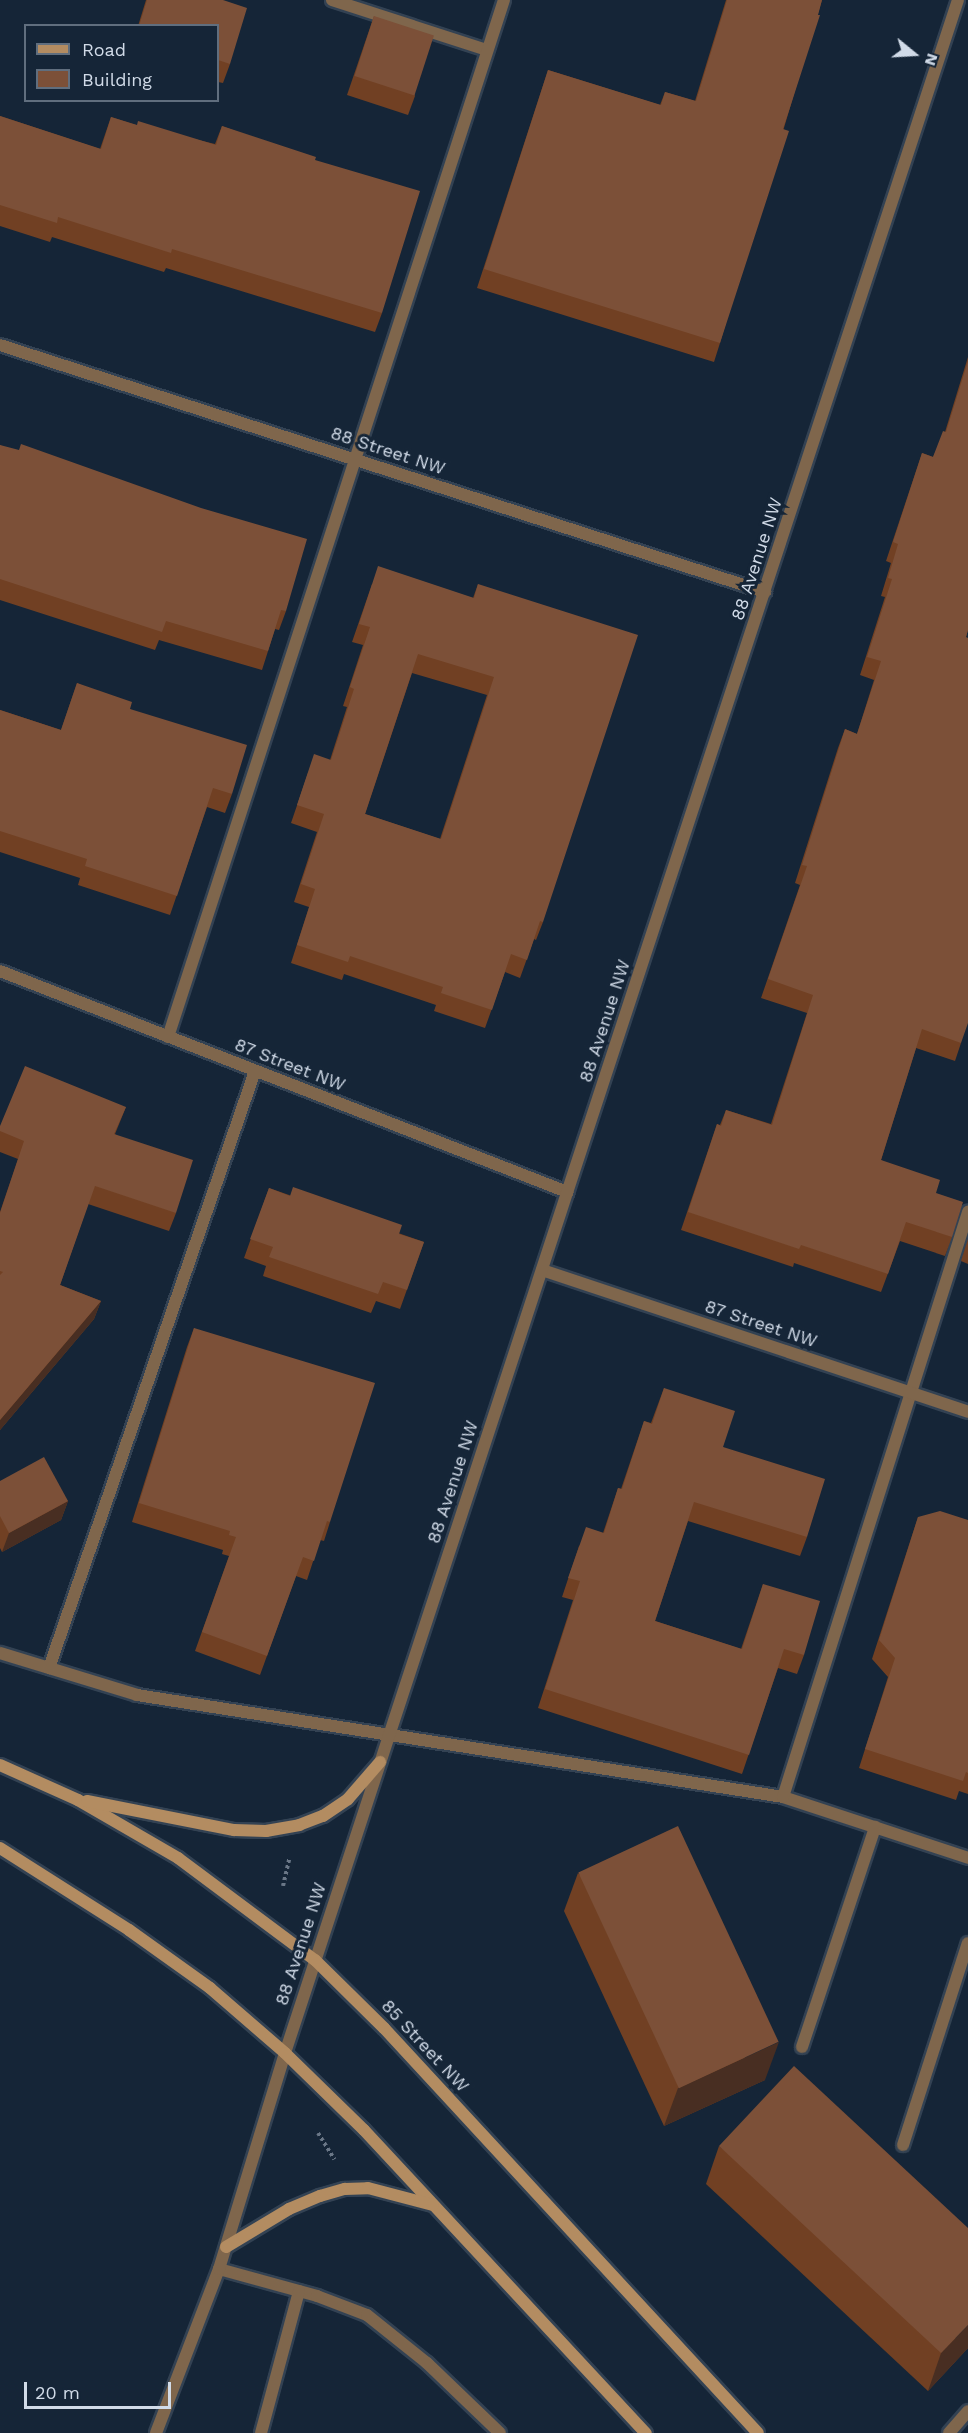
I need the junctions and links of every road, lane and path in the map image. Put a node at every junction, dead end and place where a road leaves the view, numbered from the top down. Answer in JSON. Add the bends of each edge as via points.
{"nodes":[{"id":1,"x":332,"y":0,"type":"edge"},
{"id":2,"x":504,"y":0,"type":"edge"},
{"id":3,"x":958,"y":0,"type":"edge"},
{"id":4,"x":487,"y":50,"type":"junction"},
{"id":5,"x":0,"y":345,"type":"edge"},
{"id":6,"x":354,"y":459,"type":"junction"},
{"id":7,"x":765,"y":592,"type":"junction"},
{"id":8,"x":0,"y":972,"type":"edge"},
{"id":9,"x":168,"y":1037,"type":"junction"},
{"id":10,"x":255,"y":1071,"type":"junction"},
{"id":11,"x":567,"y":1192,"type":"junction"},
{"id":12,"x":968,"y":1212,"type":"edge"},
{"id":13,"x":542,"y":1270,"type":"junction"},
{"id":14,"x":912,"y":1394,"type":"junction"},
{"id":15,"x":968,"y":1412,"type":"edge"},
{"id":16,"x":0,"y":1653,"type":"edge"},
{"id":17,"x":49,"y":1668,"type":"junction"},
{"id":18,"x":389,"y":1736,"type":"junction"},
{"id":19,"x":380,"y":1761,"type":"junction"},
{"id":20,"x":0,"y":1765,"type":"edge"},
{"id":21,"x":783,"y":1797,"type":"junction"},
{"id":22,"x":78,"y":1800,"type":"junction"},
{"id":23,"x":875,"y":1827,"type":"junction"},
{"id":24,"x":0,"y":1848,"type":"edge"},
{"id":25,"x":291,"y":1850,"type":"dead end"},
{"id":26,"x":968,"y":1858,"type":"edge"},
{"id":27,"x":283,"y":1886,"type":"dead end"},
{"id":28,"x":968,"y":1943,"type":"edge"},
{"id":29,"x":315,"y":1960,"type":"junction"},
{"id":30,"x":802,"y":2047,"type":"dead end"},
{"id":31,"x":285,"y":2053,"type":"junction"},
{"id":32,"x":316,"y":2130,"type":"dead end"},
{"id":33,"x":903,"y":2145,"type":"dead end"},
{"id":34,"x":334,"y":2158,"type":"dead end"},
{"id":35,"x":435,"y":2206,"type":"junction"},
{"id":36,"x":226,"y":2247,"type":"junction"},
{"id":37,"x":219,"y":2269,"type":"junction"},
{"id":38,"x":299,"y":2291,"type":"junction"},
{"id":39,"x":968,"y":2411,"type":"edge"},
{"id":40,"x":156,"y":2433,"type":"edge"},
{"id":41,"x":261,"y":2433,"type":"edge"},
{"id":42,"x":500,"y":2433,"type":"edge"},
{"id":43,"x":646,"y":2433,"type":"edge"},
{"id":44,"x":758,"y":2433,"type":"edge"},
{"id":45,"x":949,"y":2433,"type":"edge"}],
"edges":[{"from":1,"to":4,"type":"street"},
{"from":2,"to":4,"type":"street"},
{"from":3,"to":7,"type":"street","name":"88 Avenue NW"},
{"from":4,"to":6,"type":"street"},
{"from":5,"to":6,"type":"street","name":"88 Street NW"},
{"from":6,"to":7,"type":"street","name":"88 Street NW"},
{"from":6,"to":9,"type":"street"},
{"from":7,"to":11,"type":"street","name":"88 Avenue NW"},
{"from":8,"to":9,"type":"street","name":"87 Street NW"},
{"from":9,"to":10,"type":"street","name":"87 Street NW"},
{"from":10,"to":11,"type":"street","name":"87 Street NW"},
{"from":10,"to":17,"type":"street"},
{"from":11,"to":13,"type":"street","name":"88 Avenue NW"},
{"from":12,"to":14,"type":"street"},
{"from":13,"to":14,"type":"street","name":"87 Street NW"},
{"from":13,"to":18,"type":"street","name":"88 Avenue NW"},
{"from":14,"to":15,"type":"street","name":"87 Street NW"},
{"from":14,"to":21,"type":"street"},
{"from":16,"to":17,"type":"street"},
{"from":17,"to":18,"type":"street","via":[[137,1695]]},
{"from":18,"to":19,"type":"street","name":"88 Avenue NW"},
{"from":18,"to":21,"type":"street"},
{"from":19,"to":22,"type":"street","via":[[348,1799],[323,1816],[266,1831],[234,1830]]},
{"from":19,"to":29,"type":"street","name":"88 Avenue NW"},
{"from":20,"to":22,"type":"street","name":"85 Street NW"},
{"from":21,"to":23,"type":"street"},
{"from":22,"to":29,"type":"street","name":"85 Street NW","via":[[178,1858]]},
{"from":23,"to":26,"type":"street"},
{"from":23,"to":30,"type":"street"},
{"from":24,"to":31,"type":"street","via":[[147,1942],[210,1988]]},
{"from":25,"to":27,"type":"path"},
{"from":28,"to":33,"type":"street"},
{"from":29,"to":31,"type":"street","name":"88 Avenue NW"},
{"from":29,"to":44,"type":"street","name":"85 Street NW","via":[[384,2028]]},
{"from":31,"to":35,"type":"street"},
{"from":31,"to":36,"type":"street","name":"88 Avenue NW"},
{"from":32,"to":34,"type":"path"},
{"from":35,"to":36,"type":"street","via":[[368,2188],[345,2190],[289,2210]]},
{"from":35,"to":43,"type":"street"},
{"from":36,"to":37,"type":"street","name":"88 Avenue NW"},
{"from":37,"to":38,"type":"street"},
{"from":37,"to":40,"type":"street","name":"88 Avenue NW"},
{"from":38,"to":41,"type":"street"},
{"from":38,"to":42,"type":"street","via":[[368,2315],[386,2327]]},
{"from":39,"to":45,"type":"street"}]}
